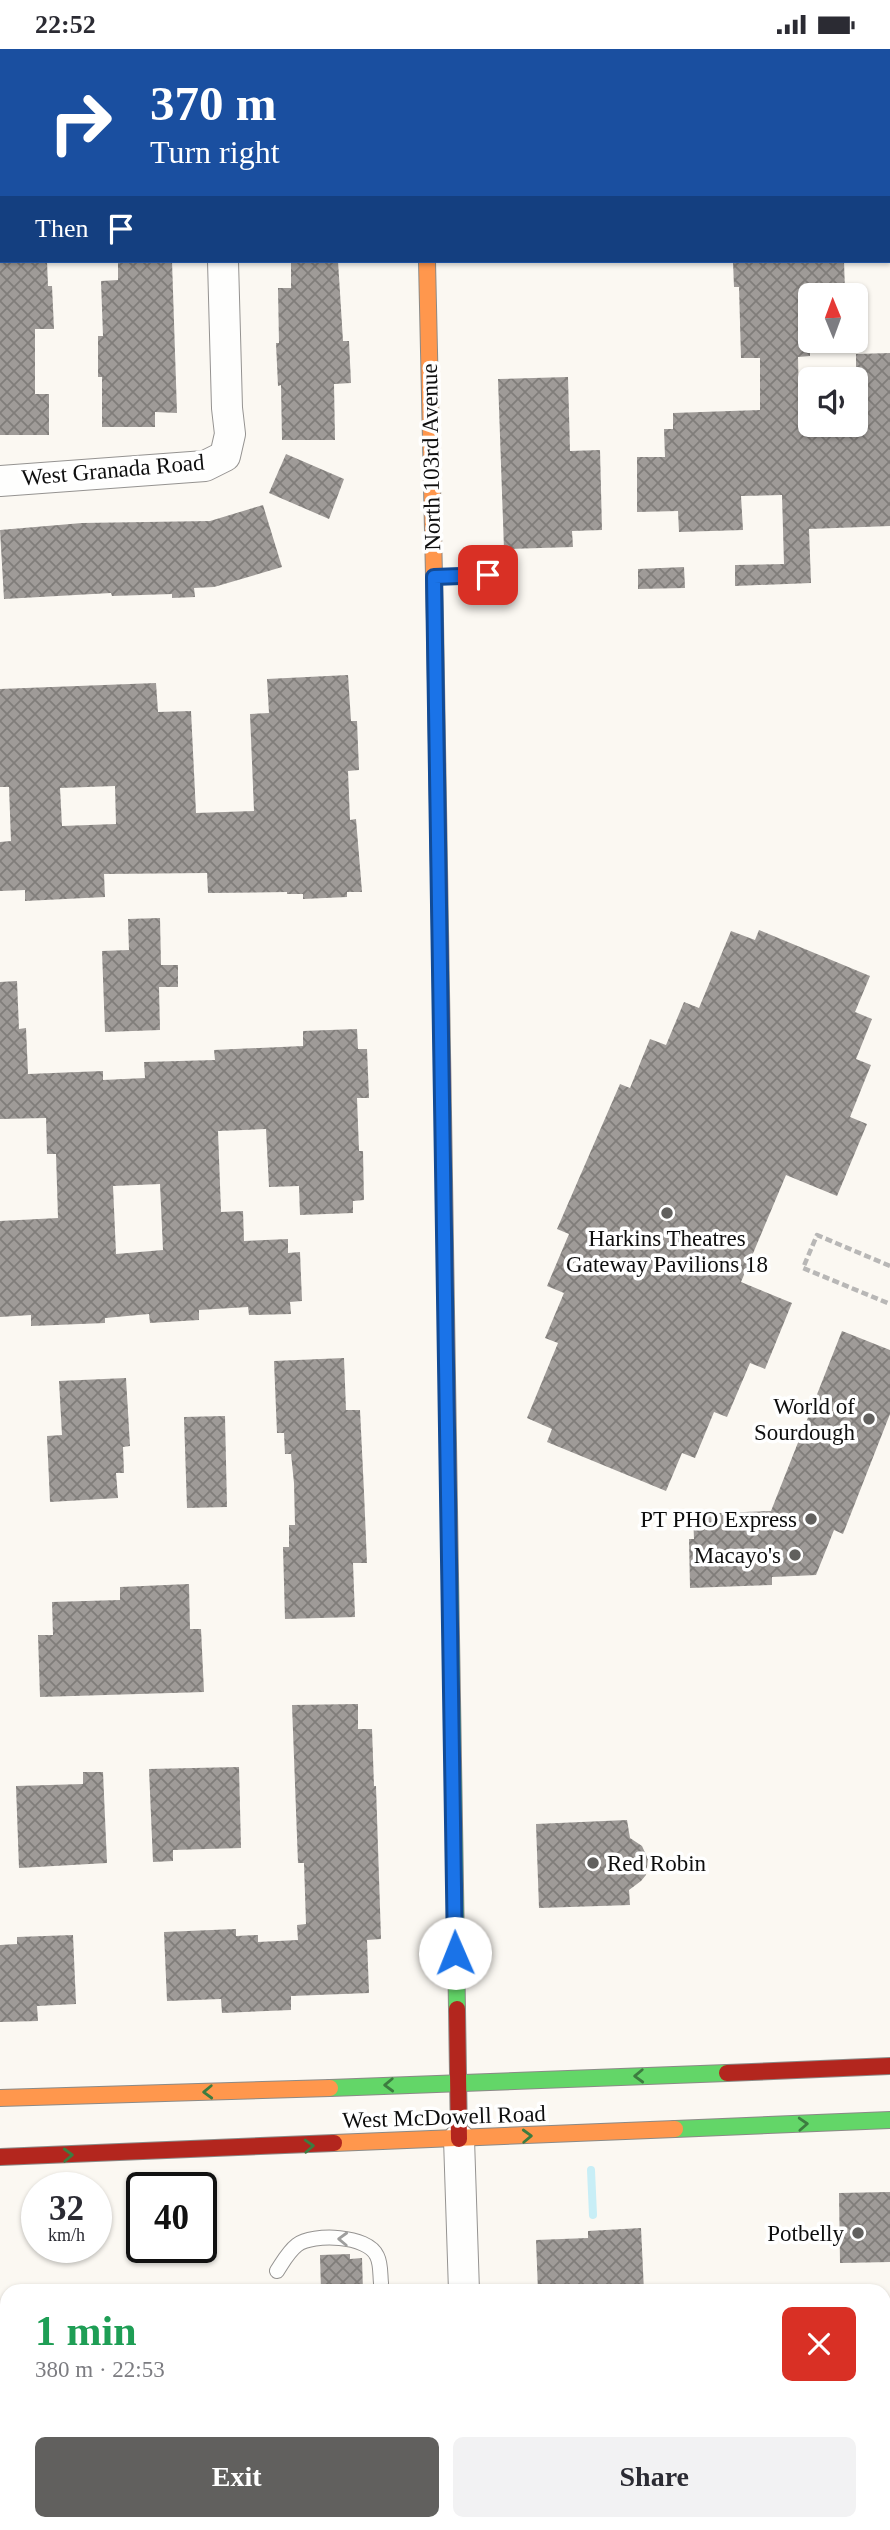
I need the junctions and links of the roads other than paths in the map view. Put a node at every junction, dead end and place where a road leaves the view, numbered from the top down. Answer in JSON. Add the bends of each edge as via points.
{"nodes":[{"id":1,"x":223,"y":263,"type":"edge"},
{"id":2,"x":427,"y":263,"type":"edge"},
{"id":3,"x":0,"y":481,"type":"edge"},
{"id":4,"x":488,"y":575,"type":"dead end"},
{"id":5,"x":434,"y":577,"type":"junction"},
{"id":6,"x":890,"y":2066,"type":"edge"},
{"id":7,"x":457,"y":2084,"type":"junction"},
{"id":8,"x":0,"y":2098,"type":"edge"},
{"id":9,"x":783,"y":2108,"type":"dead end"},
{"id":10,"x":890,"y":2120,"type":"edge"},
{"id":11,"x":720,"y":2128,"type":"junction"},
{"id":12,"x":459,"y":2139,"type":"junction"},
{"id":13,"x":0,"y":2157,"type":"edge"},
{"id":14,"x":277,"y":2271,"type":"dead end"},
{"id":15,"x":381,"y":2283,"type":"dead end"},
{"id":16,"x":464,"y":2284,"type":"edge"}],
"edges":[{"from":1,"to":3,"type":"street","name":"West Granada Road","via":[[230,433],[225,456],[205,466]]},
{"from":2,"to":5,"type":"street","name":"North 103rd Avenue"},
{"from":4,"to":5,"type":"lane"},
{"from":5,"to":7,"type":"street","name":"North 103rd Avenue"},
{"from":6,"to":7,"type":"street","name":"West McDowell Road","one_way":true},
{"from":7,"to":8,"type":"street","name":"West McDowell Road","one_way":true},
{"from":7,"to":12,"type":"street","name":"North 103rd Avenue"},
{"from":9,"to":11,"type":"street"},
{"from":11,"to":10,"type":"street","name":"West McDowell Road","one_way":true},
{"from":12,"to":11,"type":"street","name":"West McDowell Road","one_way":true},
{"from":13,"to":12,"type":"street","name":"West McDowell Road","one_way":true},
{"from":12,"to":16,"type":"street","name":"North 103rd Avenue"},
{"from":15,"to":14,"type":"lane","one_way":true,"via":[[377,2254],[354,2239],[309,2239],[298,2244]]}]}
